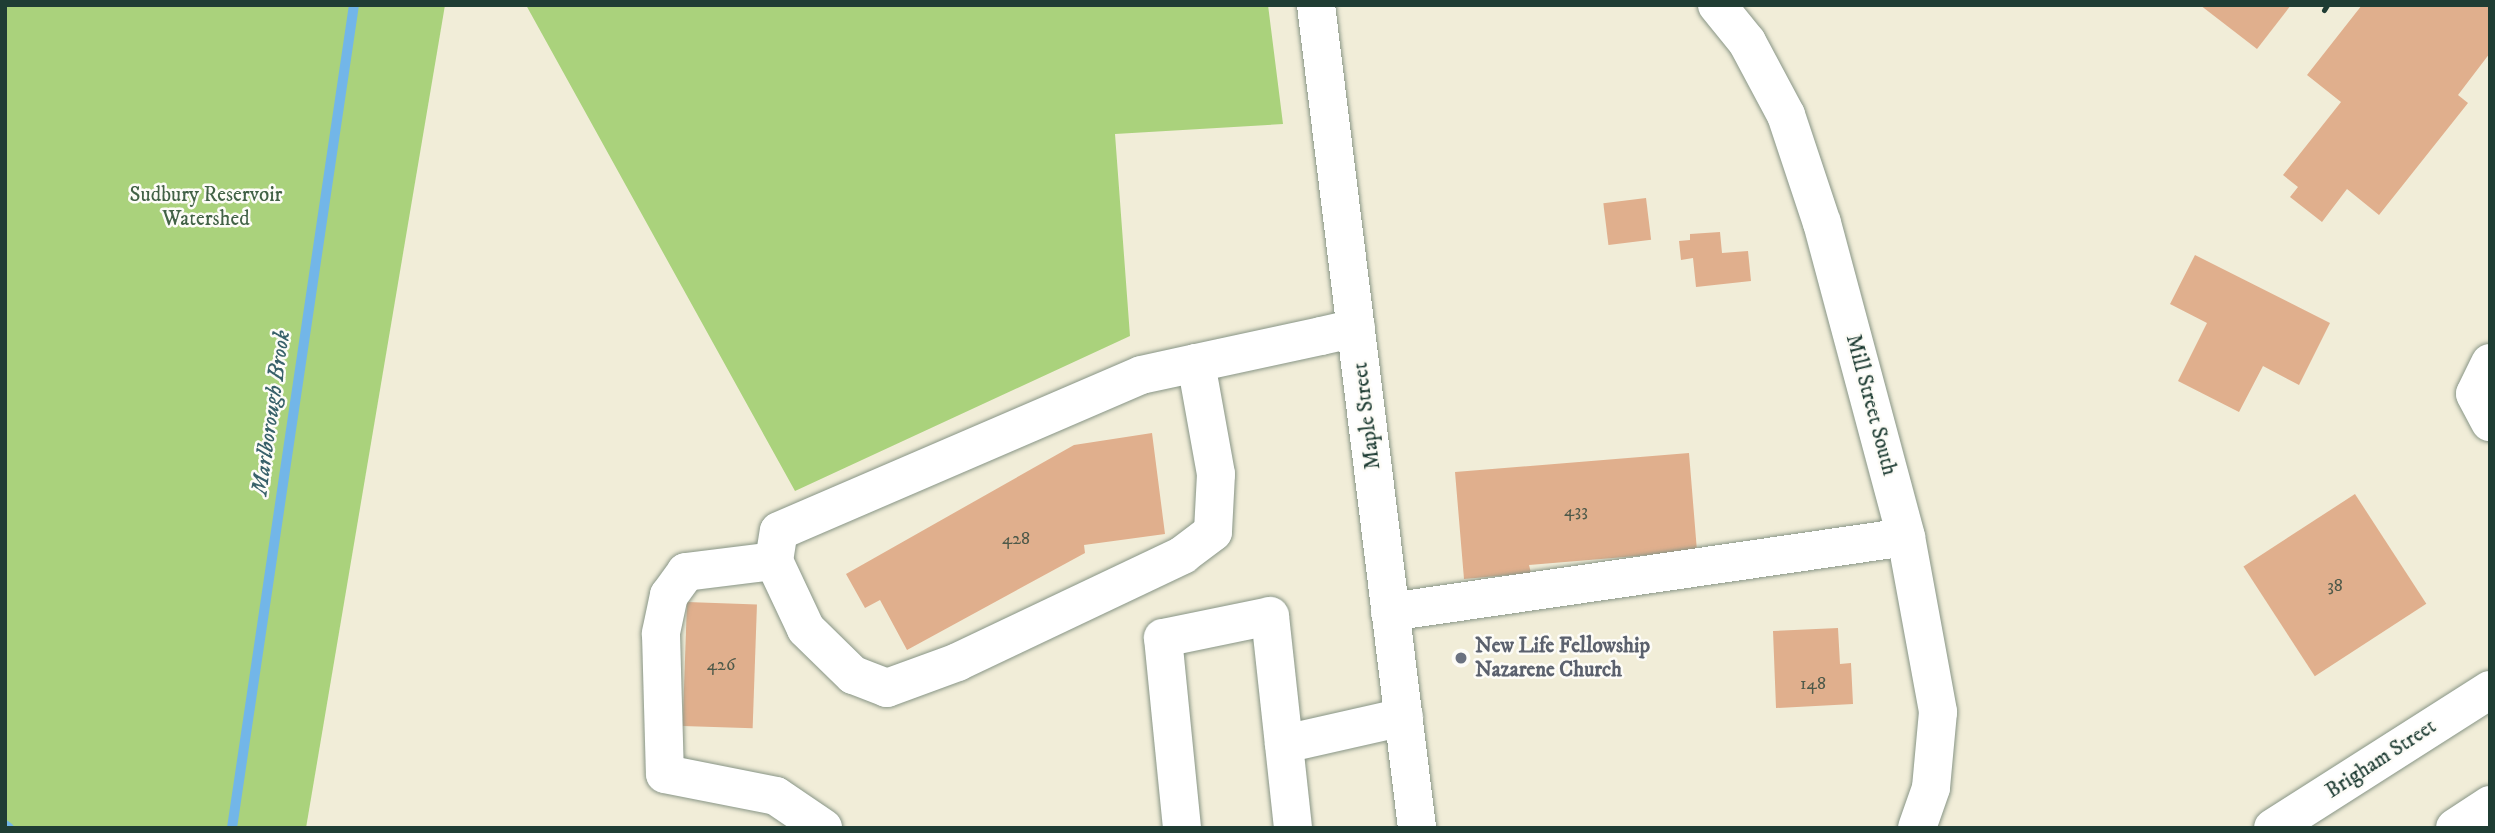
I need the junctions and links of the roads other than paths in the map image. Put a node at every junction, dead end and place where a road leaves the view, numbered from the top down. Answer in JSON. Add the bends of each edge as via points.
{"nodes":[{"id":1,"x":1315,"y":5,"type":"edge"},
{"id":2,"x":1717,"y":5,"type":"edge"},
{"id":3,"x":1356,"y":328,"type":"junction"},
{"id":4,"x":1196,"y":363,"type":"junction"},
{"id":5,"x":2490,"y":363,"type":"edge"},
{"id":6,"x":2490,"y":422,"type":"edge"},
{"id":7,"x":1906,"y":537,"type":"junction"},
{"id":8,"x":774,"y":561,"type":"junction"},
{"id":9,"x":1390,"y":612,"type":"junction"},
{"id":10,"x":2490,"y":690,"type":"edge"},
{"id":11,"x":1404,"y":717,"type":"junction"},
{"id":12,"x":1284,"y":744,"type":"junction"},
{"id":13,"x":2490,"y":804,"type":"edge"},
{"id":14,"x":824,"y":828,"type":"edge"},
{"id":15,"x":1182,"y":828,"type":"edge"},
{"id":16,"x":1293,"y":828,"type":"edge"},
{"id":17,"x":1417,"y":828,"type":"edge"},
{"id":18,"x":1917,"y":828,"type":"edge"},
{"id":19,"x":2273,"y":828,"type":"edge"},
{"id":20,"x":2455,"y":828,"type":"edge"}],
"edges":[{"from":1,"to":3,"type":"street","name":"Maple Street"},
{"from":2,"to":7,"type":"street","name":"Mill Street South","via":[[1747,42],[1786,116],[1822,223]]},
{"from":3,"to":4,"type":"street"},
{"from":3,"to":9,"type":"street","name":"Maple Street"},
{"from":4,"to":8,"type":"street","via":[[1142,374],[779,531]]},
{"from":4,"to":8,"type":"street","via":[[1216,474],[1213,532],[1183,555],[970,656],[887,688],[853,675],[806,629]]},
{"from":5,"to":6,"type":"street","via":[[2476,394]]},
{"from":7,"to":9,"type":"street"},
{"from":7,"to":18,"type":"street","name":"Mill Street South","via":[[1938,712],[1931,788]]},
{"from":8,"to":14,"type":"street","via":[[685,572],[669,595],[661,634],[666,774],[776,796]]},
{"from":9,"to":11,"type":"street","name":"Maple Street"},
{"from":10,"to":19,"type":"street","name":"Brigham Street"},
{"from":11,"to":12,"type":"street"},
{"from":11,"to":17,"type":"street","name":"Maple Street"},
{"from":12,"to":15,"type":"street","via":[[1270,616],[1163,638]]},
{"from":12,"to":16,"type":"street"},
{"from":13,"to":20,"type":"street"}]}
